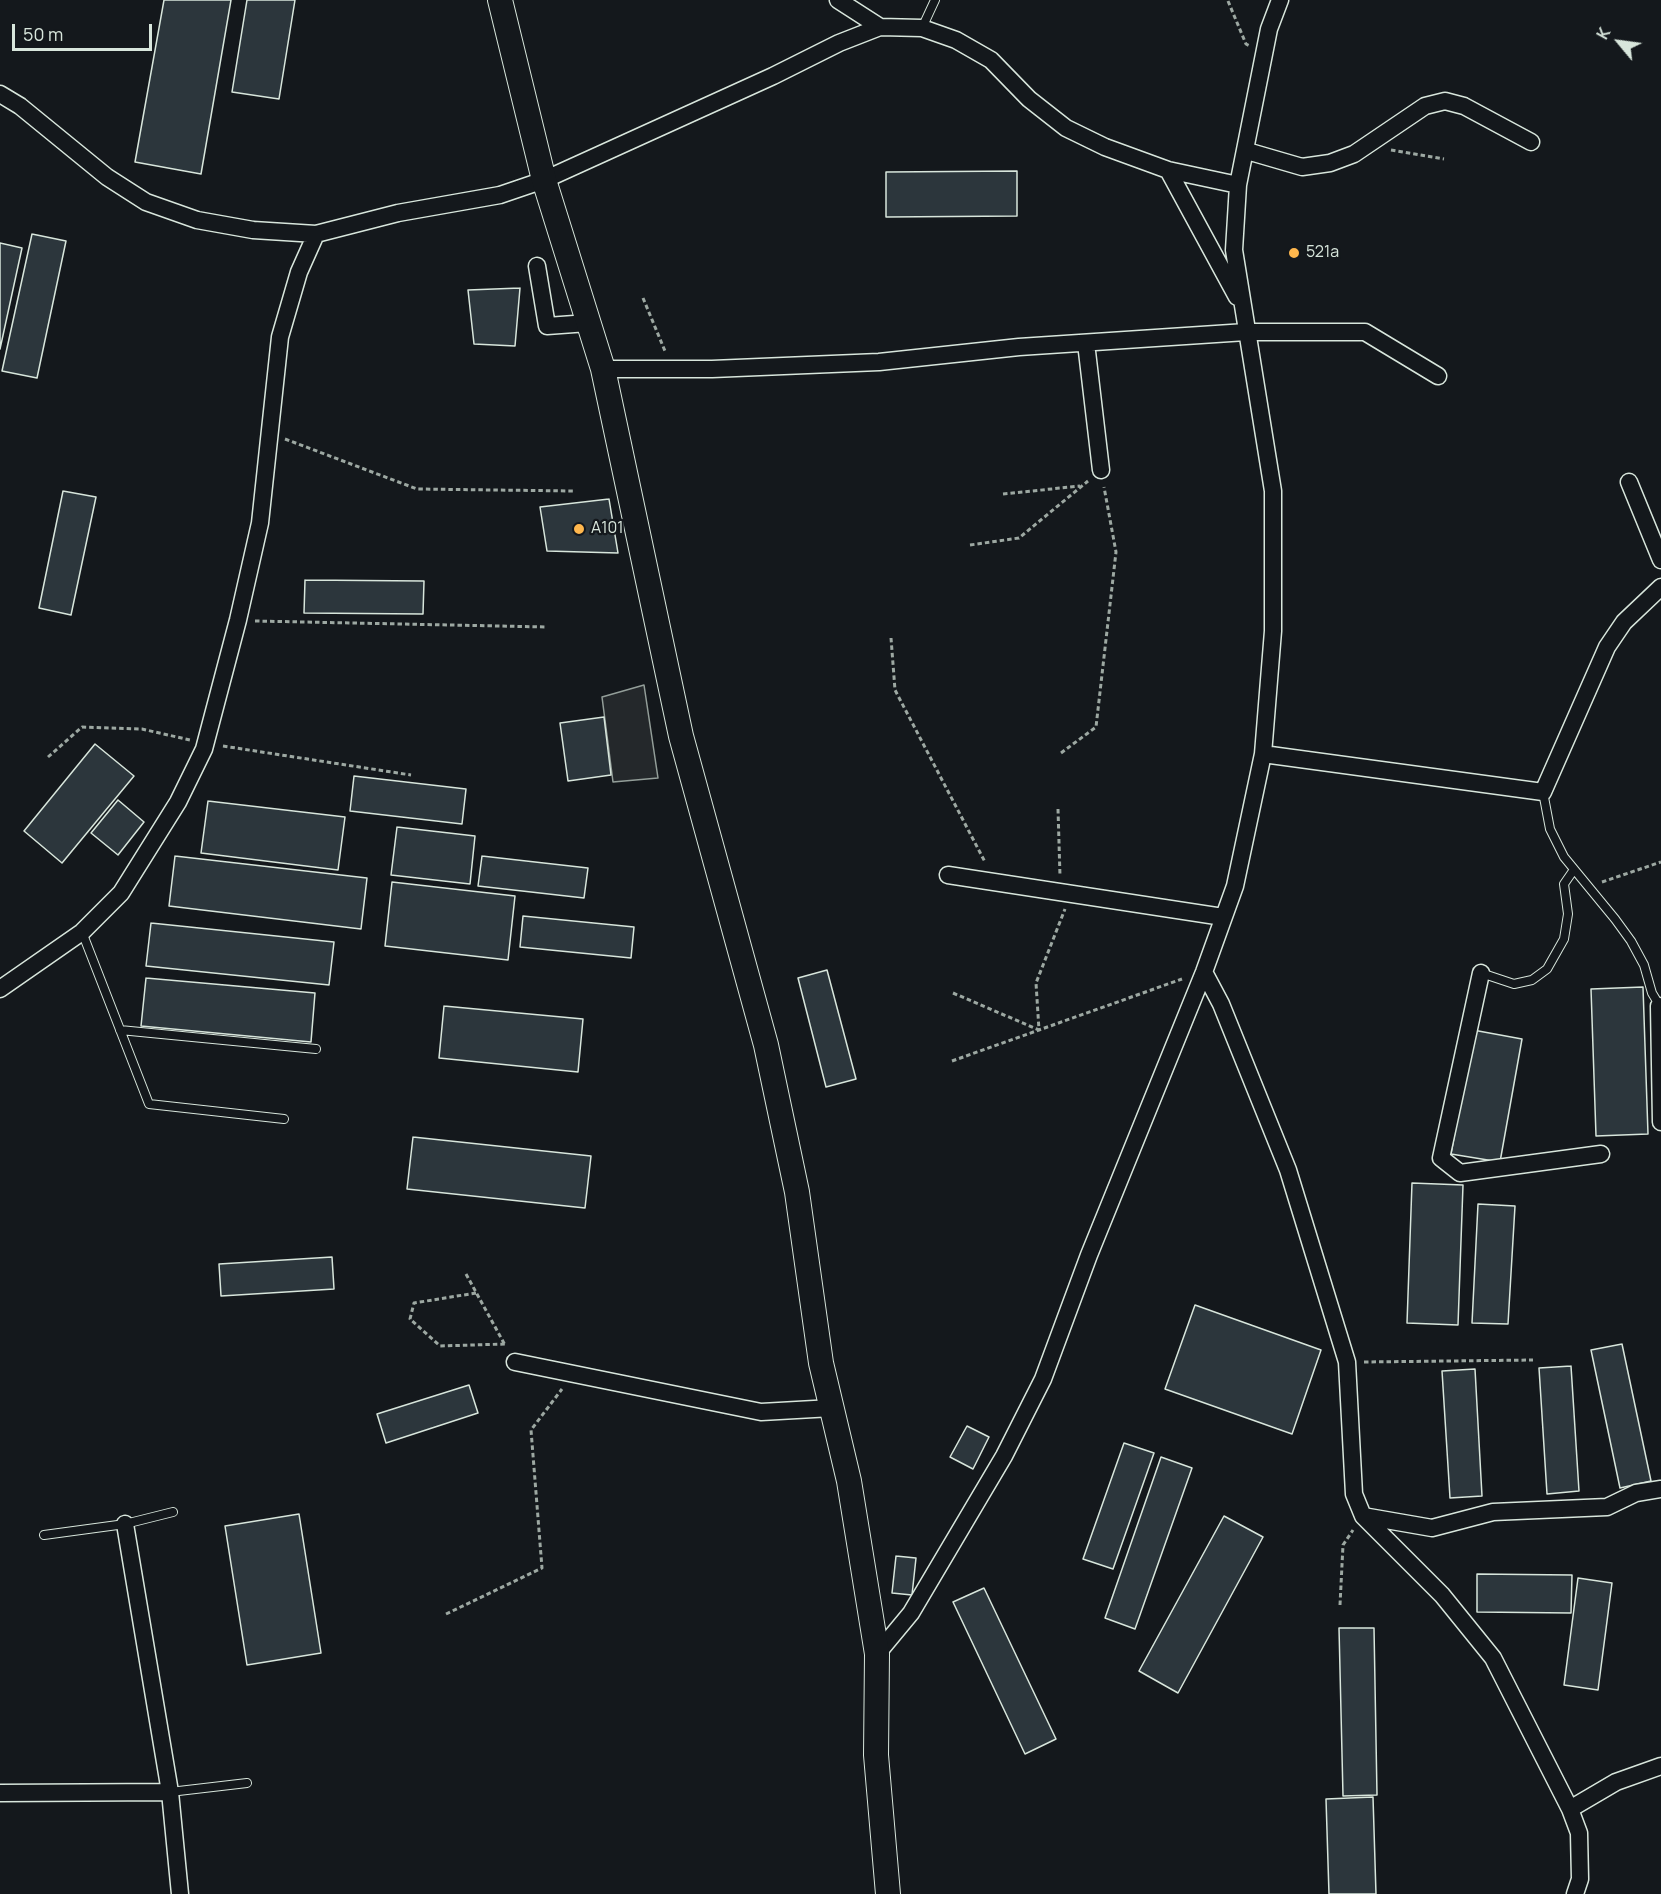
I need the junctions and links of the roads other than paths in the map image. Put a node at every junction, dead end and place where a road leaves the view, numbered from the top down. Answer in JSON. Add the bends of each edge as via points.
{"nodes":[{"id":1,"x":500,"y":0,"type":"edge"},
{"id":2,"x":838,"y":0,"type":"edge"},
{"id":3,"x":935,"y":0,"type":"edge"},
{"id":4,"x":1280,"y":0,"type":"edge"},
{"id":5,"x":880,"y":27,"type":"junction"},
{"id":6,"x":922,"y":28,"type":"junction"},
{"id":7,"x":0,"y":94,"type":"edge"},
{"id":8,"x":1531,"y":142,"type":"dead end"},
{"id":9,"x":1247,"y":151,"type":"junction"},
{"id":10,"x":1168,"y":170,"type":"junction"},
{"id":11,"x":544,"y":180,"type":"junction"},
{"id":12,"x":1238,"y":185,"type":"junction"},
{"id":13,"x":316,"y":234,"type":"junction"},
{"id":14,"x":537,"y":266,"type":"dead end"},
{"id":15,"x":1243,"y":308,"type":"junction"},
{"id":16,"x":588,"y":323,"type":"junction"},
{"id":17,"x":1246,"y":332,"type":"junction"},
{"id":18,"x":1086,"y":343,"type":"junction"},
{"id":19,"x":603,"y":369,"type":"junction"},
{"id":20,"x":1438,"y":376,"type":"dead end"},
{"id":21,"x":1101,"y":470,"type":"road end"},
{"id":22,"x":1629,"y":482,"type":"dead end"},
{"id":23,"x":1661,"y":560,"type":"edge"},
{"id":24,"x":1661,"y":587,"type":"edge"},
{"id":25,"x":1263,"y":754,"type":"junction"},
{"id":26,"x":1543,"y":792,"type":"junction"},
{"id":27,"x":1573,"y":871,"type":"junction"},
{"id":28,"x":948,"y":875,"type":"dead end"},
{"id":29,"x":1223,"y":917,"type":"junction"},
{"id":30,"x":82,"y":932,"type":"junction"},
{"id":31,"x":1204,"y":972,"type":"junction"},
{"id":32,"x":1482,"y":973,"type":"joint"},
{"id":33,"x":0,"y":988,"type":"edge"},
{"id":34,"x":1660,"y":1007,"type":"edge"},
{"id":35,"x":120,"y":1030,"type":"junction"},
{"id":36,"x":316,"y":1049,"type":"dead end"},
{"id":37,"x":284,"y":1119,"type":"dead end"},
{"id":38,"x":1661,"y":1122,"type":"edge"},
{"id":39,"x":1601,"y":1154,"type":"dead end"},
{"id":40,"x":514,"y":1362,"type":"road end"},
{"id":41,"x":832,"y":1408,"type":"junction"},
{"id":42,"x":1661,"y":1489,"type":"edge"},
{"id":43,"x":173,"y":1512,"type":"dead end"},
{"id":44,"x":1363,"y":1516,"type":"junction"},
{"id":45,"x":125,"y":1524,"type":"junction"},
{"id":46,"x":44,"y":1535,"type":"dead end"},
{"id":47,"x":877,"y":1654,"type":"junction"},
{"id":48,"x":1661,"y":1766,"type":"edge"},
{"id":49,"x":247,"y":1783,"type":"dead end"},
{"id":50,"x":170,"y":1791,"type":"junction"},
{"id":51,"x":0,"y":1793,"type":"edge"},
{"id":52,"x":1570,"y":1809,"type":"junction"},
{"id":53,"x":180,"y":1894,"type":"edge"},
{"id":54,"x":888,"y":1894,"type":"edge"},
{"id":55,"x":1575,"y":1894,"type":"edge"}],
"edges":[{"from":1,"to":11,"type":"street"},
{"from":2,"to":5,"type":"street"},
{"from":3,"to":6,"type":"lane"},
{"from":4,"to":9,"type":"street","via":[[1269,29]]},
{"from":5,"to":6,"type":"street"},
{"from":5,"to":11,"type":"street"},
{"from":6,"to":10,"type":"street","via":[[956,40],[991,60],[1029,99],[1066,128]]},
{"from":7,"to":13,"type":"street","via":[[20,105],[107,177],[146,202],[197,220],[253,230]]},
{"from":8,"to":9,"type":"street","via":[[1464,106],[1445,101],[1425,106],[1354,154],[1330,163],[1302,167]]},
{"from":9,"to":12,"type":"street"},
{"from":10,"to":12,"type":"street"},
{"from":10,"to":15,"type":"street"},
{"from":11,"to":13,"type":"street","via":[[500,195],[398,213]]},
{"from":11,"to":16,"type":"street"},
{"from":12,"to":15,"type":"street","via":[[1234,250]]},
{"from":13,"to":30,"type":"street","via":[[299,272],[280,337],[260,523],[205,743],[178,802],[121,893]]},
{"from":14,"to":16,"type":"street","via":[[547,326]]},
{"from":15,"to":17,"type":"street"},
{"from":16,"to":19,"type":"street"},
{"from":17,"to":18,"type":"street"},
{"from":17,"to":20,"type":"street","via":[[1365,332]]},
{"from":17,"to":25,"type":"street","via":[[1273,491],[1273,631]]},
{"from":18,"to":19,"type":"street","via":[[879,362]]},
{"from":18,"to":21,"type":"street"},
{"from":19,"to":41,"type":"street","via":[[681,736],[766,1045],[797,1192],[821,1363]]},
{"from":22,"to":23,"type":"street"},
{"from":24,"to":26,"type":"street","via":[[1624,622],[1606,647]]},
{"from":25,"to":26,"type":"street"},
{"from":25,"to":29,"type":"street","via":[[1235,886]]},
{"from":26,"to":27,"type":"lane","via":[[1550,829]]},
{"from":27,"to":32,"type":"lane","via":[[1564,884],[1568,914],[1564,939],[1547,969],[1533,980],[1514,984]]},
{"from":27,"to":34,"type":"lane","via":[[1631,941]]},
{"from":28,"to":29,"type":"street"},
{"from":29,"to":31,"type":"street"},
{"from":30,"to":33,"type":"street"},
{"from":30,"to":35,"type":"lane"},
{"from":31,"to":44,"type":"street","via":[[1288,1170],[1347,1362],[1354,1494]]},
{"from":31,"to":47,"type":"street","via":[[1043,1379],[1004,1456],[911,1613]]},
{"from":32,"to":39,"type":"street","via":[[1441,1158],[1460,1173]]},
{"from":34,"to":38,"type":"street"},
{"from":35,"to":36,"type":"lane"},
{"from":35,"to":37,"type":"lane","via":[[149,1104]]},
{"from":40,"to":41,"type":"street","via":[[761,1412]]},
{"from":41,"to":47,"type":"street","via":[[849,1481]]},
{"from":42,"to":44,"type":"street","via":[[1636,1493],[1607,1507],[1493,1512],[1432,1528]]},
{"from":43,"to":45,"type":"lane"},
{"from":44,"to":52,"type":"street","via":[[1442,1595],[1493,1658]]},
{"from":45,"to":46,"type":"lane"},
{"from":45,"to":50,"type":"street"},
{"from":47,"to":54,"type":"street","via":[[876,1755]]},
{"from":48,"to":52,"type":"street","via":[[1616,1782]]},
{"from":49,"to":50,"type":"lane"},
{"from":50,"to":51,"type":"street"},
{"from":50,"to":53,"type":"street"},
{"from":52,"to":55,"type":"street","via":[[1579,1833],[1580,1880]]}]}
